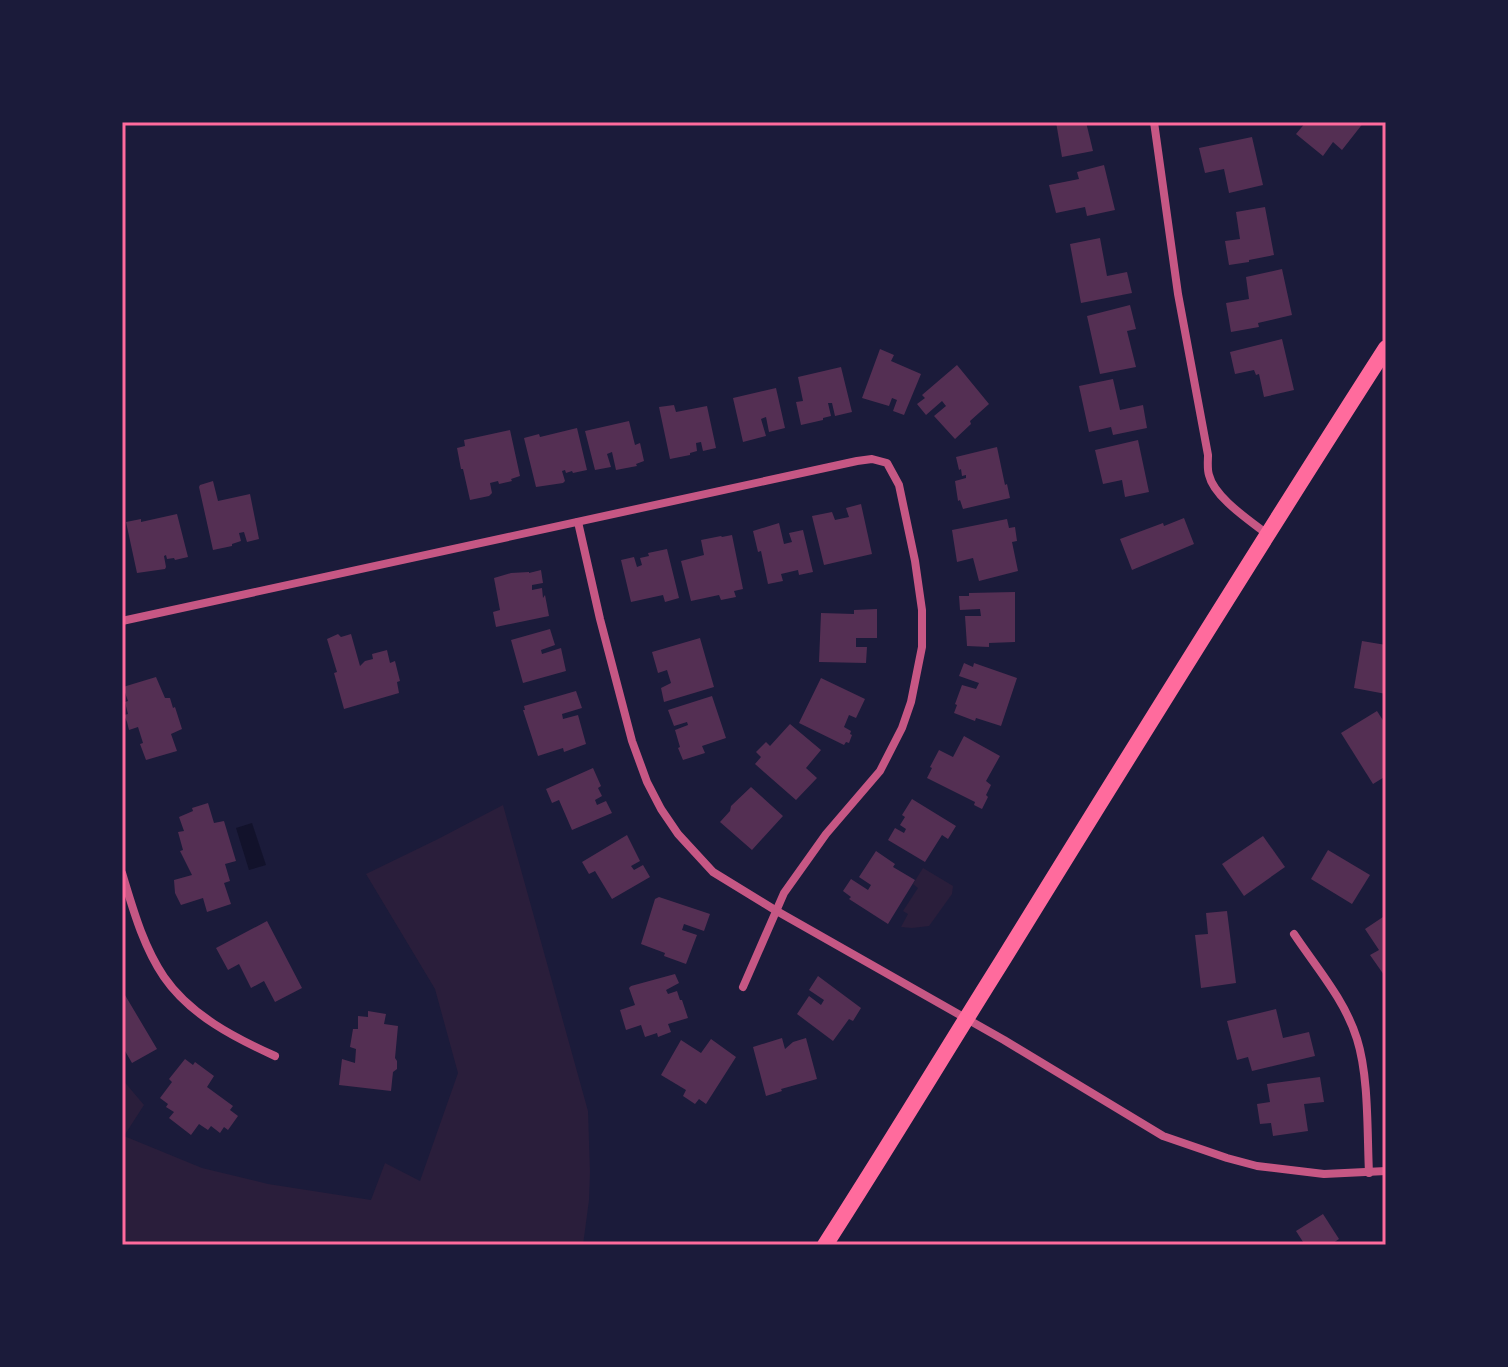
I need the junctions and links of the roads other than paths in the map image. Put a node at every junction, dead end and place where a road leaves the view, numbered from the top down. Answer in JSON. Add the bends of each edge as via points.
{"nodes":[{"id":1,"x":1154,"y":122,"type":"edge"},
{"id":2,"x":1386,"y":348,"type":"edge"},
{"id":3,"x":578,"y":522,"type":"junction"},
{"id":4,"x":1267,"y":534,"type":"junction"},
{"id":5,"x":122,"y":621,"type":"edge"},
{"id":6,"x":122,"y":873,"type":"edge"},
{"id":7,"x":775,"y":910,"type":"junction"},
{"id":8,"x":1294,"y":934,"type":"dead end"},
{"id":9,"x":743,"y":987,"type":"dead end"},
{"id":10,"x":966,"y":1019,"type":"junction"},
{"id":11,"x":275,"y":1056,"type":"dead end"},
{"id":12,"x":1386,"y":1171,"type":"edge"},
{"id":13,"x":1369,"y":1173,"type":"junction"},
{"id":14,"x":825,"y":1245,"type":"edge"}],
"edges":[{"from":1,"to":4,"type":"street","via":[[1209,476],[1229,504]]},
{"from":2,"to":4,"type":"main road"},
{"from":3,"to":5,"type":"street"},
{"from":3,"to":7,"type":"street","via":[[647,782],[696,855],[713,872]]},
{"from":3,"to":7,"type":"street","via":[[872,459],[887,463],[899,485],[922,610],[914,690],[880,771],[826,834]]},
{"from":4,"to":10,"type":"main road"},
{"from":6,"to":11,"type":"street","via":[[135,918],[164,977],[203,1016]]},
{"from":7,"to":9,"type":"street"},
{"from":7,"to":10,"type":"street"},
{"from":8,"to":13,"type":"street","via":[[1343,1006],[1357,1037]]},
{"from":10,"to":13,"type":"street","via":[[1163,1136],[1257,1166]]},
{"from":10,"to":14,"type":"main road"},
{"from":12,"to":13,"type":"street"}]}
